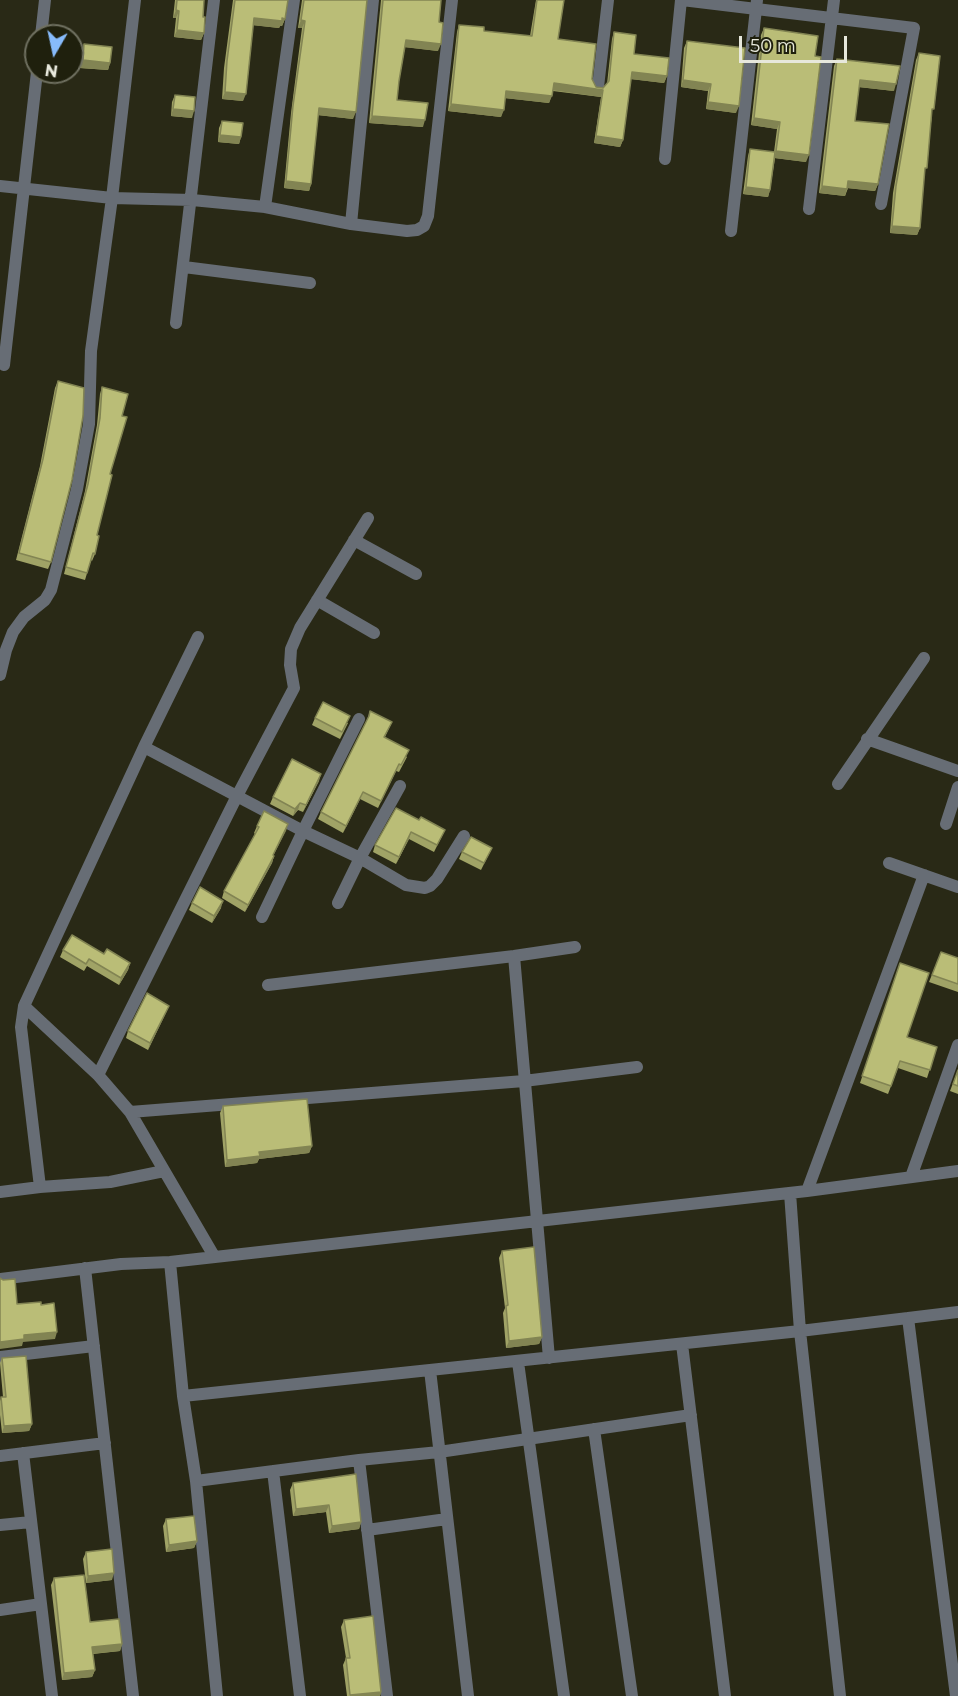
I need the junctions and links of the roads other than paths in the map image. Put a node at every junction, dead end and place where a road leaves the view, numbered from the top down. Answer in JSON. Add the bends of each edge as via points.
{"nodes":[{"id":1,"x":45,"y":0,"type":"edge"},
{"id":2,"x":135,"y":0,"type":"edge"},
{"id":3,"x":214,"y":0,"type":"edge"},
{"id":4,"x":294,"y":0,"type":"edge"},
{"id":5,"x":373,"y":0,"type":"edge"},
{"id":6,"x":452,"y":0,"type":"edge"},
{"id":7,"x":608,"y":0,"type":"edge"},
{"id":8,"x":681,"y":0,"type":"edge"},
{"id":9,"x":834,"y":0,"type":"edge"},
{"id":10,"x":757,"y":4,"type":"edge"},
{"id":11,"x":831,"y":18,"type":"junction"},
{"id":12,"x":42,"y":24,"type":"edge"},
{"id":13,"x":36,"y":84,"type":"edge"},
{"id":14,"x":598,"y":87,"type":"edge"},
{"id":15,"x":665,"y":159,"type":"dead end"},
{"id":16,"x":0,"y":186,"type":"edge"},
{"id":17,"x":24,"y":189,"type":"junction"},
{"id":18,"x":112,"y":198,"type":"junction"},
{"id":19,"x":192,"y":200,"type":"junction"},
{"id":20,"x":881,"y":204,"type":"dead end"},
{"id":21,"x":266,"y":207,"type":"junction"},
{"id":22,"x":809,"y":210,"type":"dead end"},
{"id":23,"x":351,"y":224,"type":"junction"},
{"id":24,"x":731,"y":231,"type":"dead end"},
{"id":25,"x":184,"y":267,"type":"junction"},
{"id":26,"x":310,"y":283,"type":"dead end"},
{"id":27,"x":177,"y":323,"type":"dead end"},
{"id":28,"x":4,"y":365,"type":"dead end"},
{"id":29,"x":368,"y":518,"type":"dead end"},
{"id":30,"x":354,"y":540,"type":"junction"},
{"id":31,"x":416,"y":574,"type":"dead end"},
{"id":32,"x":317,"y":600,"type":"junction"},
{"id":33,"x":374,"y":633,"type":"dead end"},
{"id":34,"x":198,"y":637,"type":"dead end"},
{"id":35,"x":924,"y":658,"type":"dead end"},
{"id":36,"x":0,"y":675,"type":"edge"},
{"id":37,"x":359,"y":719,"type":"dead end"},
{"id":38,"x":867,"y":739,"type":"junction"},
{"id":39,"x":144,"y":747,"type":"junction"},
{"id":40,"x":958,"y":771,"type":"edge"},
{"id":41,"x":838,"y":784,"type":"dead end"},
{"id":42,"x":400,"y":786,"type":"dead end"},
{"id":43,"x":958,"y":787,"type":"edge"},
{"id":44,"x":237,"y":796,"type":"junction"},
{"id":45,"x":946,"y":824,"type":"dead end"},
{"id":46,"x":303,"y":831,"type":"junction"},
{"id":47,"x":464,"y":836,"type":"dead end"},
{"id":48,"x":360,"y":858,"type":"junction"},
{"id":49,"x":889,"y":863,"type":"dead end"},
{"id":50,"x":924,"y":875,"type":"junction"},
{"id":51,"x":958,"y":887,"type":"edge"},
{"id":52,"x":338,"y":903,"type":"dead end"},
{"id":53,"x":262,"y":918,"type":"dead end"},
{"id":54,"x":575,"y":947,"type":"dead end"},
{"id":55,"x":514,"y":956,"type":"junction"},
{"id":56,"x":268,"y":985,"type":"dead end"},
{"id":57,"x":24,"y":1006,"type":"junction"},
{"id":58,"x":958,"y":1045,"type":"edge"},
{"id":59,"x":638,"y":1067,"type":"dead end"},
{"id":60,"x":98,"y":1075,"type":"junction"},
{"id":61,"x":524,"y":1081,"type":"junction"},
{"id":62,"x":130,"y":1112,"type":"junction"},
{"id":63,"x":164,"y":1171,"type":"junction"},
{"id":64,"x":958,"y":1171,"type":"edge"},
{"id":65,"x":911,"y":1177,"type":"junction"},
{"id":66,"x":40,"y":1187,"type":"junction"},
{"id":67,"x":807,"y":1191,"type":"junction"},
{"id":68,"x":0,"y":1192,"type":"edge"},
{"id":69,"x":790,"y":1192,"type":"junction"},
{"id":70,"x":537,"y":1220,"type":"junction"},
{"id":71,"x":214,"y":1256,"type":"junction"},
{"id":72,"x":170,"y":1262,"type":"junction"},
{"id":73,"x":86,"y":1268,"type":"junction"},
{"id":74,"x":0,"y":1279,"type":"edge"},
{"id":75,"x":958,"y":1312,"type":"edge"},
{"id":76,"x":908,"y":1318,"type":"junction"},
{"id":77,"x":800,"y":1332,"type":"junction"},
{"id":78,"x":682,"y":1344,"type":"junction"},
{"id":79,"x":94,"y":1346,"type":"junction"},
{"id":80,"x":0,"y":1357,"type":"edge"},
{"id":81,"x":549,"y":1358,"type":"junction"},
{"id":82,"x":518,"y":1362,"type":"junction"},
{"id":83,"x":430,"y":1370,"type":"junction"},
{"id":84,"x":183,"y":1396,"type":"junction"},
{"id":85,"x":691,"y":1415,"type":"junction"},
{"id":86,"x":594,"y":1429,"type":"junction"},
{"id":87,"x":528,"y":1438,"type":"junction"},
{"id":88,"x":105,"y":1443,"type":"junction"},
{"id":89,"x":439,"y":1452,"type":"junction"},
{"id":90,"x":23,"y":1453,"type":"junction"},
{"id":91,"x":0,"y":1456,"type":"edge"},
{"id":92,"x":359,"y":1460,"type":"junction"},
{"id":93,"x":273,"y":1471,"type":"junction"},
{"id":94,"x":196,"y":1481,"type":"junction"},
{"id":95,"x":447,"y":1519,"type":"junction"},
{"id":96,"x":32,"y":1522,"type":"junction"},
{"id":97,"x":0,"y":1525,"type":"edge"},
{"id":98,"x":367,"y":1530,"type":"junction"},
{"id":99,"x":41,"y":1604,"type":"junction"},
{"id":100,"x":0,"y":1610,"type":"edge"},
{"id":101,"x":52,"y":1696,"type":"edge"},
{"id":102,"x":133,"y":1696,"type":"edge"},
{"id":103,"x":217,"y":1696,"type":"edge"},
{"id":104,"x":300,"y":1696,"type":"edge"},
{"id":105,"x":387,"y":1696,"type":"edge"},
{"id":106,"x":468,"y":1696,"type":"edge"},
{"id":107,"x":564,"y":1696,"type":"edge"},
{"id":108,"x":632,"y":1696,"type":"edge"},
{"id":109,"x":725,"y":1696,"type":"edge"},
{"id":110,"x":840,"y":1696,"type":"edge"},
{"id":111,"x":956,"y":1696,"type":"edge"}],
"edges":[{"from":1,"to":12,"type":"street"},
{"from":2,"to":18,"type":"street"},
{"from":3,"to":19,"type":"street"},
{"from":4,"to":21,"type":"street"},
{"from":5,"to":23,"type":"street"},
{"from":6,"to":23,"type":"street","via":[[424,226],[407,231]]},
{"from":7,"to":14,"type":"street"},
{"from":8,"to":10,"type":"street"},
{"from":8,"to":15,"type":"street"},
{"from":9,"to":11,"type":"street"},
{"from":10,"to":11,"type":"street"},
{"from":10,"to":24,"type":"street"},
{"from":11,"to":20,"type":"street","via":[[914,28]]},
{"from":11,"to":22,"type":"street"},
{"from":13,"to":17,"type":"street"},
{"from":16,"to":17,"type":"street"},
{"from":17,"to":18,"type":"street"},
{"from":17,"to":28,"type":"street"},
{"from":18,"to":19,"type":"street"},
{"from":18,"to":36,"type":"street","via":[[91,351],[89,424],[77,489],[51,590],[13,632]]},
{"from":19,"to":21,"type":"street"},
{"from":19,"to":25,"type":"street"},
{"from":21,"to":23,"type":"street"},
{"from":25,"to":26,"type":"street"},
{"from":25,"to":27,"type":"street"},
{"from":29,"to":30,"type":"street"},
{"from":30,"to":31,"type":"street"},
{"from":30,"to":32,"type":"street"},
{"from":32,"to":33,"type":"street"},
{"from":32,"to":44,"type":"street","via":[[291,649],[294,688]]},
{"from":34,"to":39,"type":"street"},
{"from":35,"to":38,"type":"street"},
{"from":37,"to":46,"type":"street"},
{"from":38,"to":40,"type":"street"},
{"from":38,"to":41,"type":"street"},
{"from":39,"to":44,"type":"street"},
{"from":39,"to":57,"type":"street"},
{"from":42,"to":48,"type":"street"},
{"from":43,"to":45,"type":"street"},
{"from":44,"to":46,"type":"street"},
{"from":44,"to":60,"type":"street"},
{"from":46,"to":48,"type":"street"},
{"from":46,"to":53,"type":"street"},
{"from":47,"to":48,"type":"street","via":[[437,879],[425,888],[406,885]]},
{"from":48,"to":52,"type":"street"},
{"from":49,"to":50,"type":"street"},
{"from":50,"to":51,"type":"street"},
{"from":50,"to":67,"type":"street"},
{"from":54,"to":55,"type":"street"},
{"from":55,"to":56,"type":"street"},
{"from":55,"to":61,"type":"street"},
{"from":57,"to":60,"type":"street"},
{"from":57,"to":66,"type":"street","via":[[21,1028]]},
{"from":58,"to":65,"type":"street"},
{"from":59,"to":61,"type":"street"},
{"from":60,"to":62,"type":"street"},
{"from":61,"to":62,"type":"street"},
{"from":61,"to":70,"type":"street"},
{"from":62,"to":63,"type":"street"},
{"from":63,"to":66,"type":"street","via":[[110,1182]]},
{"from":63,"to":71,"type":"street"},
{"from":64,"to":65,"type":"street"},
{"from":65,"to":67,"type":"street"},
{"from":66,"to":68,"type":"street"},
{"from":67,"to":69,"type":"street"},
{"from":69,"to":70,"type":"street"},
{"from":69,"to":77,"type":"street"},
{"from":70,"to":71,"type":"street"},
{"from":70,"to":81,"type":"street"},
{"from":71,"to":72,"type":"street"},
{"from":72,"to":73,"type":"street"},
{"from":72,"to":84,"type":"street"},
{"from":73,"to":74,"type":"street"},
{"from":73,"to":79,"type":"street"},
{"from":75,"to":76,"type":"street"},
{"from":76,"to":77,"type":"street"},
{"from":76,"to":111,"type":"street"},
{"from":77,"to":78,"type":"street"},
{"from":77,"to":110,"type":"street"},
{"from":78,"to":81,"type":"street"},
{"from":78,"to":85,"type":"street"},
{"from":79,"to":80,"type":"street"},
{"from":79,"to":88,"type":"street"},
{"from":81,"to":82,"type":"street"},
{"from":82,"to":83,"type":"street"},
{"from":82,"to":87,"type":"street"},
{"from":83,"to":84,"type":"street"},
{"from":83,"to":89,"type":"street"},
{"from":84,"to":94,"type":"street"},
{"from":85,"to":86,"type":"street"},
{"from":85,"to":109,"type":"street"},
{"from":86,"to":87,"type":"street"},
{"from":86,"to":108,"type":"street"},
{"from":87,"to":89,"type":"street"},
{"from":87,"to":107,"type":"street"},
{"from":88,"to":90,"type":"street"},
{"from":88,"to":102,"type":"street"},
{"from":89,"to":92,"type":"street"},
{"from":89,"to":95,"type":"street"},
{"from":90,"to":91,"type":"street"},
{"from":90,"to":96,"type":"street"},
{"from":92,"to":93,"type":"street"},
{"from":92,"to":98,"type":"street"},
{"from":93,"to":94,"type":"street"},
{"from":93,"to":104,"type":"street"},
{"from":94,"to":103,"type":"street"},
{"from":95,"to":98,"type":"street"},
{"from":95,"to":106,"type":"street"},
{"from":96,"to":97,"type":"street"},
{"from":96,"to":99,"type":"street"},
{"from":98,"to":105,"type":"street"},
{"from":99,"to":100,"type":"street"},
{"from":99,"to":101,"type":"street"}]}
